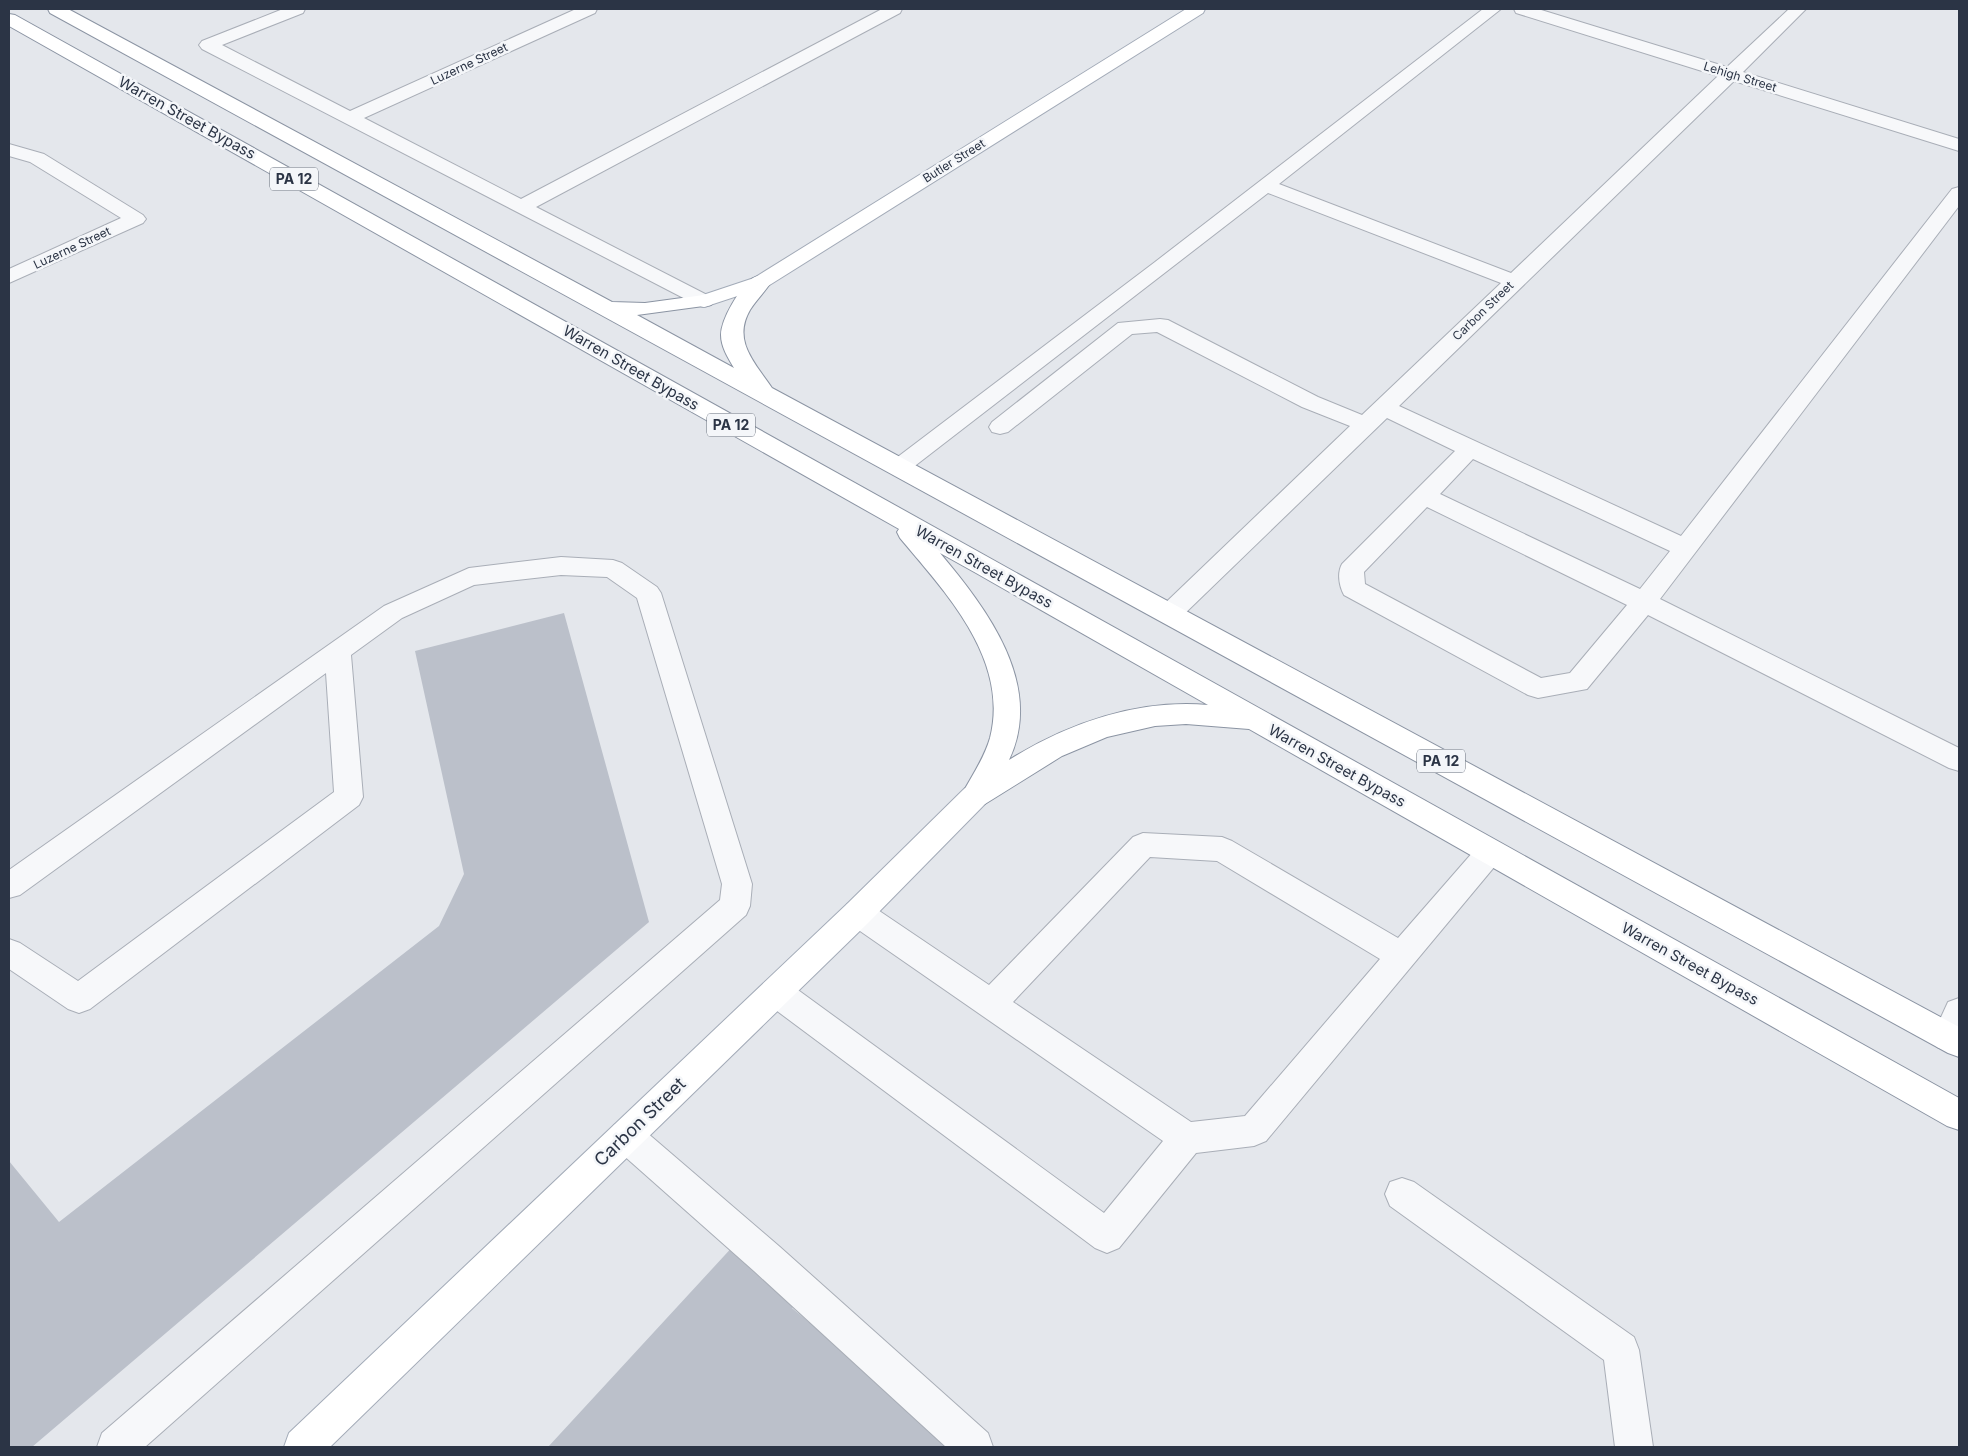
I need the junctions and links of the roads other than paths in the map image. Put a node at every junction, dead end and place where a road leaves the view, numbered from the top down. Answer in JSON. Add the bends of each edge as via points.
{"nodes":[{"id":1,"x":56,"y":9,"type":"edge"},
{"id":2,"x":297,"y":9,"type":"edge"},
{"id":3,"x":589,"y":9,"type":"edge"},
{"id":4,"x":894,"y":9,"type":"edge"},
{"id":5,"x":1197,"y":9,"type":"edge"},
{"id":6,"x":1493,"y":9,"type":"edge"},
{"id":7,"x":1522,"y":9,"type":"edge"},
{"id":8,"x":1798,"y":9,"type":"edge"},
{"id":9,"x":9,"y":19,"type":"edge"},
{"id":10,"x":1730,"y":74,"type":"junction"},
{"id":11,"x":350,"y":118,"type":"junction"},
{"id":12,"x":1959,"y":145,"type":"edge"},
{"id":13,"x":9,"y":150,"type":"edge"},
{"id":14,"x":1266,"y":186,"type":"junction"},
{"id":15,"x":1959,"y":193,"type":"edge"},
{"id":16,"x":521,"y":207,"type":"junction"},
{"id":17,"x":9,"y":277,"type":"edge"},
{"id":18,"x":1514,"y":281,"type":"junction"},
{"id":19,"x":761,"y":282,"type":"junction"},
{"id":20,"x":704,"y":301,"type":"junction"},
{"id":21,"x":607,"y":308,"type":"junction"},
{"id":22,"x":767,"y":395,"type":"junction"},
{"id":23,"x":1383,"y":407,"type":"junction"},
{"id":24,"x":1365,"y":424,"type":"junction"},
{"id":25,"x":1000,"y":427,"type":"dead end"},
{"id":26,"x":1470,"y":449,"type":"junction"},
{"id":27,"x":899,"y":467,"type":"junction"},
{"id":28,"x":1424,"y":496,"type":"junction"},
{"id":29,"x":898,"y":519,"type":"junction"},
{"id":30,"x":1686,"y":548,"type":"junction"},
{"id":31,"x":1644,"y":602,"type":"junction"},
{"id":32,"x":1169,"y":614,"type":"junction"},
{"id":33,"x":338,"y":651,"type":"junction"},
{"id":34,"x":1256,"y":720,"type":"junction"},
{"id":35,"x":1959,"y":760,"type":"edge"},
{"id":36,"x":975,"y":796,"type":"junction"},
{"id":37,"x":1490,"y":852,"type":"junction"},
{"id":38,"x":9,"y":886,"type":"edge"},
{"id":39,"x":858,"y":913,"type":"junction"},
{"id":40,"x":9,"y":952,"type":"edge"},
{"id":41,"x":1402,"y":956,"type":"junction"},
{"id":42,"x":776,"y":992,"type":"junction"},
{"id":43,"x":991,"y":1004,"type":"junction"},
{"id":44,"x":1955,"y":1031,"type":"edge"},
{"id":45,"x":1959,"y":1115,"type":"edge"},
{"id":46,"x":626,"y":1136,"type":"junction"},
{"id":47,"x":1187,"y":1138,"type":"junction"},
{"id":48,"x":1402,"y":1194,"type":"dead end"},
{"id":49,"x":116,"y":1447,"type":"edge"},
{"id":50,"x":303,"y":1447,"type":"edge"},
{"id":51,"x":974,"y":1447,"type":"edge"},
{"id":52,"x":1634,"y":1447,"type":"edge"}],
"edges":[{"from":1,"to":21,"type":"main road","number":"PA 12"},
{"from":2,"to":11,"type":"street","via":[[208,45]]},
{"from":3,"to":11,"type":"street","name":"Luzerne Street"},
{"from":4,"to":16,"type":"street"},
{"from":5,"to":19,"type":"main road","name":"Butler Street"},
{"from":6,"to":14,"type":"street"},
{"from":7,"to":10,"type":"street","name":"Lehigh Street"},
{"from":8,"to":10,"type":"street","name":"Carbon Street"},
{"from":9,"to":29,"type":"main road","name":"Warren Street Bypass","number":"PA 12"},
{"from":10,"to":12,"type":"street","name":"Lehigh Street"},
{"from":10,"to":18,"type":"street","name":"Carbon Street"},
{"from":11,"to":16,"type":"street"},
{"from":13,"to":17,"type":"street","name":"Luzerne Street","via":[[37,158],[136,219]]},
{"from":14,"to":18,"type":"street"},
{"from":14,"to":27,"type":"street"},
{"from":15,"to":30,"type":"street"},
{"from":16,"to":20,"type":"street"},
{"from":18,"to":23,"type":"street","name":"Carbon Street"},
{"from":19,"to":20,"type":"main road","name":"Butler Street"},
{"from":19,"to":22,"type":"main road","via":[[742,303],[731,333],[743,366]]},
{"from":20,"to":21,"type":"main road","name":"Butler Street","via":[[645,309]]},
{"from":21,"to":22,"type":"main road","number":"PA 12"},
{"from":22,"to":27,"type":"main road","number":"PA 12"},
{"from":23,"to":24,"type":"street","name":"Carbon Street"},
{"from":23,"to":26,"type":"street"},
{"from":24,"to":25,"type":"street","via":[[1310,402],[1160,325],[1126,328]]},
{"from":24,"to":32,"type":"street","name":"Carbon Street"},
{"from":26,"to":28,"type":"street"},
{"from":26,"to":30,"type":"street"},
{"from":27,"to":32,"type":"main road","number":"PA 12"},
{"from":28,"to":31,"type":"street"},
{"from":28,"to":31,"type":"street","via":[[1352,570],[1353,589],[1538,688],[1578,682]]},
{"from":29,"to":34,"type":"main road","name":"Warren Street Bypass","number":"PA 12"},
{"from":29,"to":36,"type":"main road","via":[[975,615],[1002,669],[1007,701],[1005,731],[994,761]]},
{"from":30,"to":31,"type":"street"},
{"from":31,"to":35,"type":"street"},
{"from":32,"to":44,"type":"main road","number":"PA 12"},
{"from":33,"to":38,"type":"street"},
{"from":33,"to":40,"type":"street","via":[[349,798],[79,999]]},
{"from":33,"to":49,"type":"street","via":[[393,612],[469,577],[561,566],[613,569],[648,592],[737,884],[735,906]]},
{"from":34,"to":36,"type":"main road","via":[[1187,714],[1144,718],[1102,727],[1064,741]]},
{"from":34,"to":37,"type":"main road","name":"Warren Street Bypass","number":"PA 12"},
{"from":36,"to":39,"type":"main road","name":"Carbon Street"},
{"from":37,"to":41,"type":"street"},
{"from":37,"to":45,"type":"main road","name":"Warren Street Bypass","number":"PA 12"},
{"from":39,"to":42,"type":"main road","name":"Carbon Street"},
{"from":39,"to":43,"type":"street"},
{"from":41,"to":43,"type":"street","via":[[1222,849],[1143,845]]},
{"from":41,"to":47,"type":"street","via":[[1254,1130]]},
{"from":42,"to":46,"type":"main road","name":"Carbon Street"},
{"from":42,"to":47,"type":"street","via":[[1107,1236]]},
{"from":43,"to":47,"type":"street"},
{"from":46,"to":50,"type":"main road","name":"Carbon Street"},
{"from":46,"to":51,"type":"street"},
{"from":48,"to":52,"type":"street","via":[[1621,1350]]}]}
